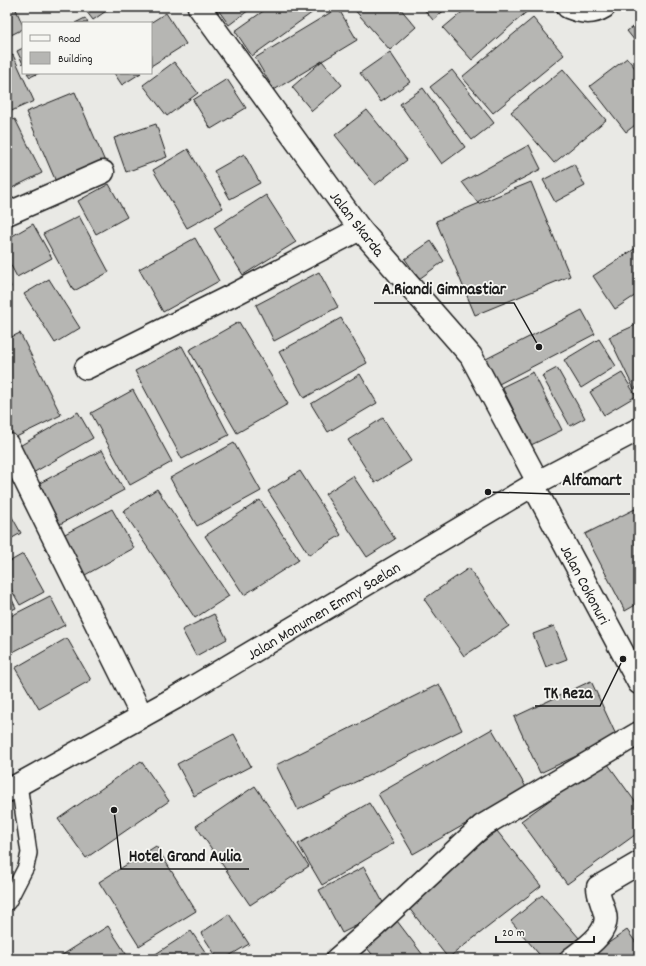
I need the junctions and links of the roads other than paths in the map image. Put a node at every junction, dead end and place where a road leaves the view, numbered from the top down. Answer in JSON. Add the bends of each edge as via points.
{"nodes":[{"id":1,"x":199,"y":7,"type":"edge"},
{"id":2,"x":568,"y":7,"type":"edge"},
{"id":3,"x":604,"y":7,"type":"edge"},
{"id":4,"x":104,"y":172,"type":"dead end"},
{"id":5,"x":7,"y":214,"type":"edge"},
{"id":6,"x":360,"y":229,"type":"junction"},
{"id":7,"x":86,"y":368,"type":"dead end"},
{"id":8,"x":639,"y":429,"type":"edge"},
{"id":9,"x":7,"y":444,"type":"edge"},
{"id":10,"x":535,"y":484,"type":"junction"},
{"id":11,"x":639,"y":683,"type":"edge"},
{"id":12,"x":142,"y":716,"type":"junction"},
{"id":13,"x":639,"y":733,"type":"edge"},
{"id":14,"x":13,"y":788,"type":"edge"},
{"id":15,"x":639,"y":863,"type":"edge"},
{"id":16,"x":8,"y":902,"type":"edge"},
{"id":17,"x":337,"y":959,"type":"edge"},
{"id":18,"x":571,"y":959,"type":"edge"}],
"edges":[{"from":1,"to":6,"type":"street","name":"Jalan Skarda"},
{"from":2,"to":3,"type":"street","via":[[585,13]]},
{"from":4,"to":5,"type":"street"},
{"from":6,"to":7,"type":"street"},
{"from":6,"to":10,"type":"street","name":"Jalan Skarda","via":[[471,356]]},
{"from":8,"to":10,"type":"street","name":"Jalan Monumen Emmy Saelan"},
{"from":9,"to":12,"type":"street"},
{"from":10,"to":11,"type":"street","name":"Jalan Cokonuri"},
{"from":10,"to":12,"type":"street","name":"Jalan Monumen Emmy Saelan"},
{"from":12,"to":14,"type":"street","name":"Jalan Monumen Emmy Saelan"},
{"from":13,"to":17,"type":"street","via":[[482,826]]},
{"from":14,"to":16,"type":"lane","via":[[29,853],[26,867]]},
{"from":15,"to":18,"type":"street","via":[[598,887],[606,915],[605,925],[592,942]]}]}
